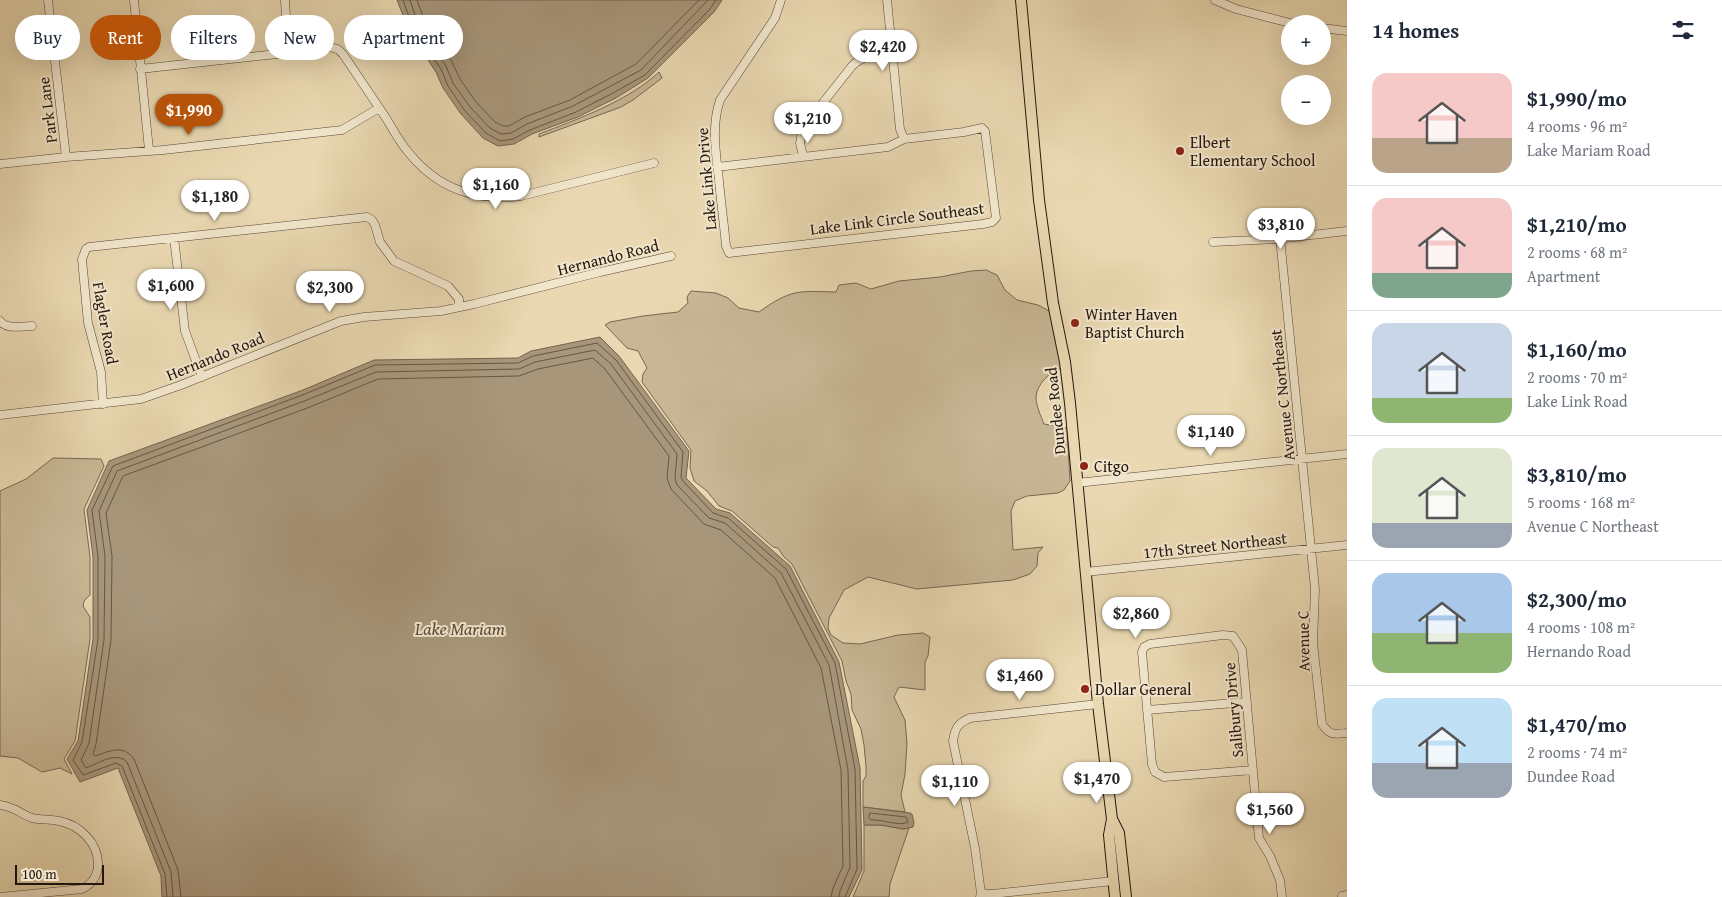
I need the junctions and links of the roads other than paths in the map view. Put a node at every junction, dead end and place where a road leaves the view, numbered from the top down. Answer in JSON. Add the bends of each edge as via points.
{"nodes":[{"id":1,"x":48,"y":0,"type":"edge"},
{"id":2,"x":134,"y":0,"type":"edge"},
{"id":3,"x":286,"y":0,"type":"edge"},
{"id":4,"x":781,"y":0,"type":"edge"},
{"id":5,"x":887,"y":0,"type":"edge"},
{"id":6,"x":1021,"y":0,"type":"edge"},
{"id":7,"x":1216,"y":0,"type":"edge"},
{"id":8,"x":287,"y":15,"type":"edge"},
{"id":9,"x":1281,"y":21,"type":"edge"},
{"id":10,"x":1331,"y":29,"type":"edge"},
{"id":11,"x":1347,"y":31,"type":"edge"},
{"id":12,"x":334,"y":49,"type":"edge"},
{"id":13,"x":892,"y":50,"type":"junction"},
{"id":14,"x":265,"y":55,"type":"edge"},
{"id":15,"x":140,"y":69,"type":"junction"},
{"id":16,"x":380,"y":108,"type":"junction"},
{"id":17,"x":904,"y":139,"type":"junction"},
{"id":18,"x":149,"y":150,"type":"junction"},
{"id":19,"x":803,"y":156,"type":"junction"},
{"id":20,"x":66,"y":157,"type":"junction"},
{"id":21,"x":654,"y":163,"type":"dead end"},
{"id":22,"x":0,"y":164,"type":"edge"},
{"id":23,"x":717,"y":166,"type":"junction"},
{"id":24,"x":1347,"y":231,"type":"edge"},
{"id":25,"x":174,"y":238,"type":"junction"},
{"id":26,"x":1280,"y":238,"type":"junction"},
{"id":27,"x":1213,"y":242,"type":"dead end"},
{"id":28,"x":729,"y":252,"type":"joint"},
{"id":29,"x":671,"y":256,"type":"dead end"},
{"id":30,"x":459,"y":307,"type":"junction"},
{"id":31,"x":0,"y":321,"type":"edge"},
{"id":32,"x":32,"y":326,"type":"dead end"},
{"id":33,"x":202,"y":377,"type":"junction"},
{"id":34,"x":103,"y":404,"type":"junction"},
{"id":35,"x":0,"y":415,"type":"edge"},
{"id":36,"x":1347,"y":454,"type":"edge"},
{"id":37,"x":1302,"y":458,"type":"junction"},
{"id":38,"x":1077,"y":483,"type":"junction"},
{"id":39,"x":1347,"y":545,"type":"edge"},
{"id":40,"x":1311,"y":549,"type":"junction"},
{"id":41,"x":1085,"y":572,"type":"junction"},
{"id":42,"x":1247,"y":702,"type":"junction"},
{"id":43,"x":1098,"y":704,"type":"junction"},
{"id":44,"x":1147,"y":710,"type":"junction"},
{"id":45,"x":1347,"y":733,"type":"edge"},
{"id":46,"x":1253,"y":770,"type":"junction"},
{"id":47,"x":0,"y":805,"type":"edge"},
{"id":48,"x":1112,"y":819,"type":"junction"},
{"id":49,"x":1113,"y":881,"type":"junction"},
{"id":50,"x":1040,"y":893,"type":"edge"},
{"id":51,"x":980,"y":895,"type":"edge"},
{"id":52,"x":0,"y":897,"type":"edge"},
{"id":53,"x":1115,"y":897,"type":"edge"},
{"id":54,"x":1126,"y":897,"type":"edge"},
{"id":55,"x":1282,"y":897,"type":"edge"}],
"edges":[{"from":1,"to":20,"type":"street","name":"Park Lane"},
{"from":2,"to":15,"type":"street"},
{"from":3,"to":8,"type":"street"},
{"from":4,"to":23,"type":"street","name":"Lake Link Drive","via":[[775,18],[720,100],[714,126]]},
{"from":5,"to":13,"type":"street"},
{"from":6,"to":38,"type":"main road","name":"Dundee Road","via":[[1039,200],[1065,362]]},
{"from":7,"to":9,"type":"street","via":[[1236,9]]},
{"from":10,"to":11,"type":"street"},
{"from":12,"to":16,"type":"street","via":[[346,58]]},
{"from":13,"to":17,"type":"street","via":[[900,129]]},
{"from":13,"to":19,"type":"street","via":[[866,56],[852,66],[803,128],[800,143]]},
{"from":14,"to":15,"type":"street"},
{"from":15,"to":18,"type":"street"},
{"from":16,"to":18,"type":"street","via":[[342,130]]},
{"from":16,"to":21,"type":"street","via":[[408,153],[424,169],[437,179],[478,196],[499,199],[522,196]]},
{"from":17,"to":19,"type":"street","via":[[888,147]]},
{"from":17,"to":28,"type":"street","name":"Lake Link Circle Southeast","via":[[982,128],[985,131],[996,218],[983,224]]},
{"from":18,"to":20,"type":"street"},
{"from":19,"to":23,"type":"street"},
{"from":20,"to":22,"type":"street"},
{"from":23,"to":28,"type":"street","name":"Lake Link Drive"},
{"from":24,"to":26,"type":"street"},
{"from":25,"to":30,"type":"street","name":"Flagler Road","via":[[367,218],[372,220],[380,242],[394,261],[448,286],[459,299]]},
{"from":25,"to":33,"type":"street","via":[[185,331]]},
{"from":25,"to":34,"type":"street","name":"Flagler Road","via":[[90,247],[82,254],[88,323],[101,372]]},
{"from":26,"to":27,"type":"street"},
{"from":26,"to":37,"type":"street","name":"Avenue C Northeast"},
{"from":29,"to":30,"type":"street","name":"Hernando Road"},
{"from":30,"to":33,"type":"street","name":"Hernando Road","via":[[342,321]]},
{"from":31,"to":32,"type":"street","via":[[10,327]]},
{"from":33,"to":34,"type":"street","name":"Hernando Road","via":[[141,399]]},
{"from":34,"to":35,"type":"street","name":"Hernando Road"},
{"from":36,"to":37,"type":"street"},
{"from":37,"to":38,"type":"street"},
{"from":37,"to":40,"type":"street","name":"Avenue C Northeast"},
{"from":38,"to":41,"type":"main road","name":"Dundee Road"},
{"from":39,"to":40,"type":"street","name":"17th Street Northeast"},
{"from":40,"to":41,"type":"street","name":"17th Street Northeast"},
{"from":40,"to":45,"type":"street","name":"Avenue C","via":[[1316,604],[1314,643],[1322,724],[1327,732]]},
{"from":41,"to":43,"type":"main road","name":"Dundee Road"},
{"from":42,"to":44,"type":"street"},
{"from":42,"to":44,"type":"street","name":"Salibury Drive","via":[[1242,650],[1233,636],[1223,634],[1144,646]]},
{"from":42,"to":46,"type":"street","name":"Salibury Drive"},
{"from":43,"to":48,"type":"main road","name":"Dundee Road"},
{"from":43,"to":51,"type":"street","via":[[970,718],[960,722],[953,741],[975,848]]},
{"from":44,"to":46,"type":"street","name":"Salibury Drive","via":[[1155,772],[1164,777]]},
{"from":46,"to":55,"type":"street","name":"Salibury Drive","via":[[1259,838],[1280,880]]},
{"from":47,"to":52,"type":"street","via":[[13,807],[32,818],[60,821],[76,827],[91,842],[98,865],[94,879],[82,889]]},
{"from":48,"to":49,"type":"main road","name":"Dundee Road","via":[[1109,835]]},
{"from":48,"to":54,"type":"main road","name":"Dundee Road","via":[[1118,834]]},
{"from":49,"to":50,"type":"street"},
{"from":49,"to":53,"type":"main road","name":"Dundee Road"},
{"from":50,"to":51,"type":"street"}]}
